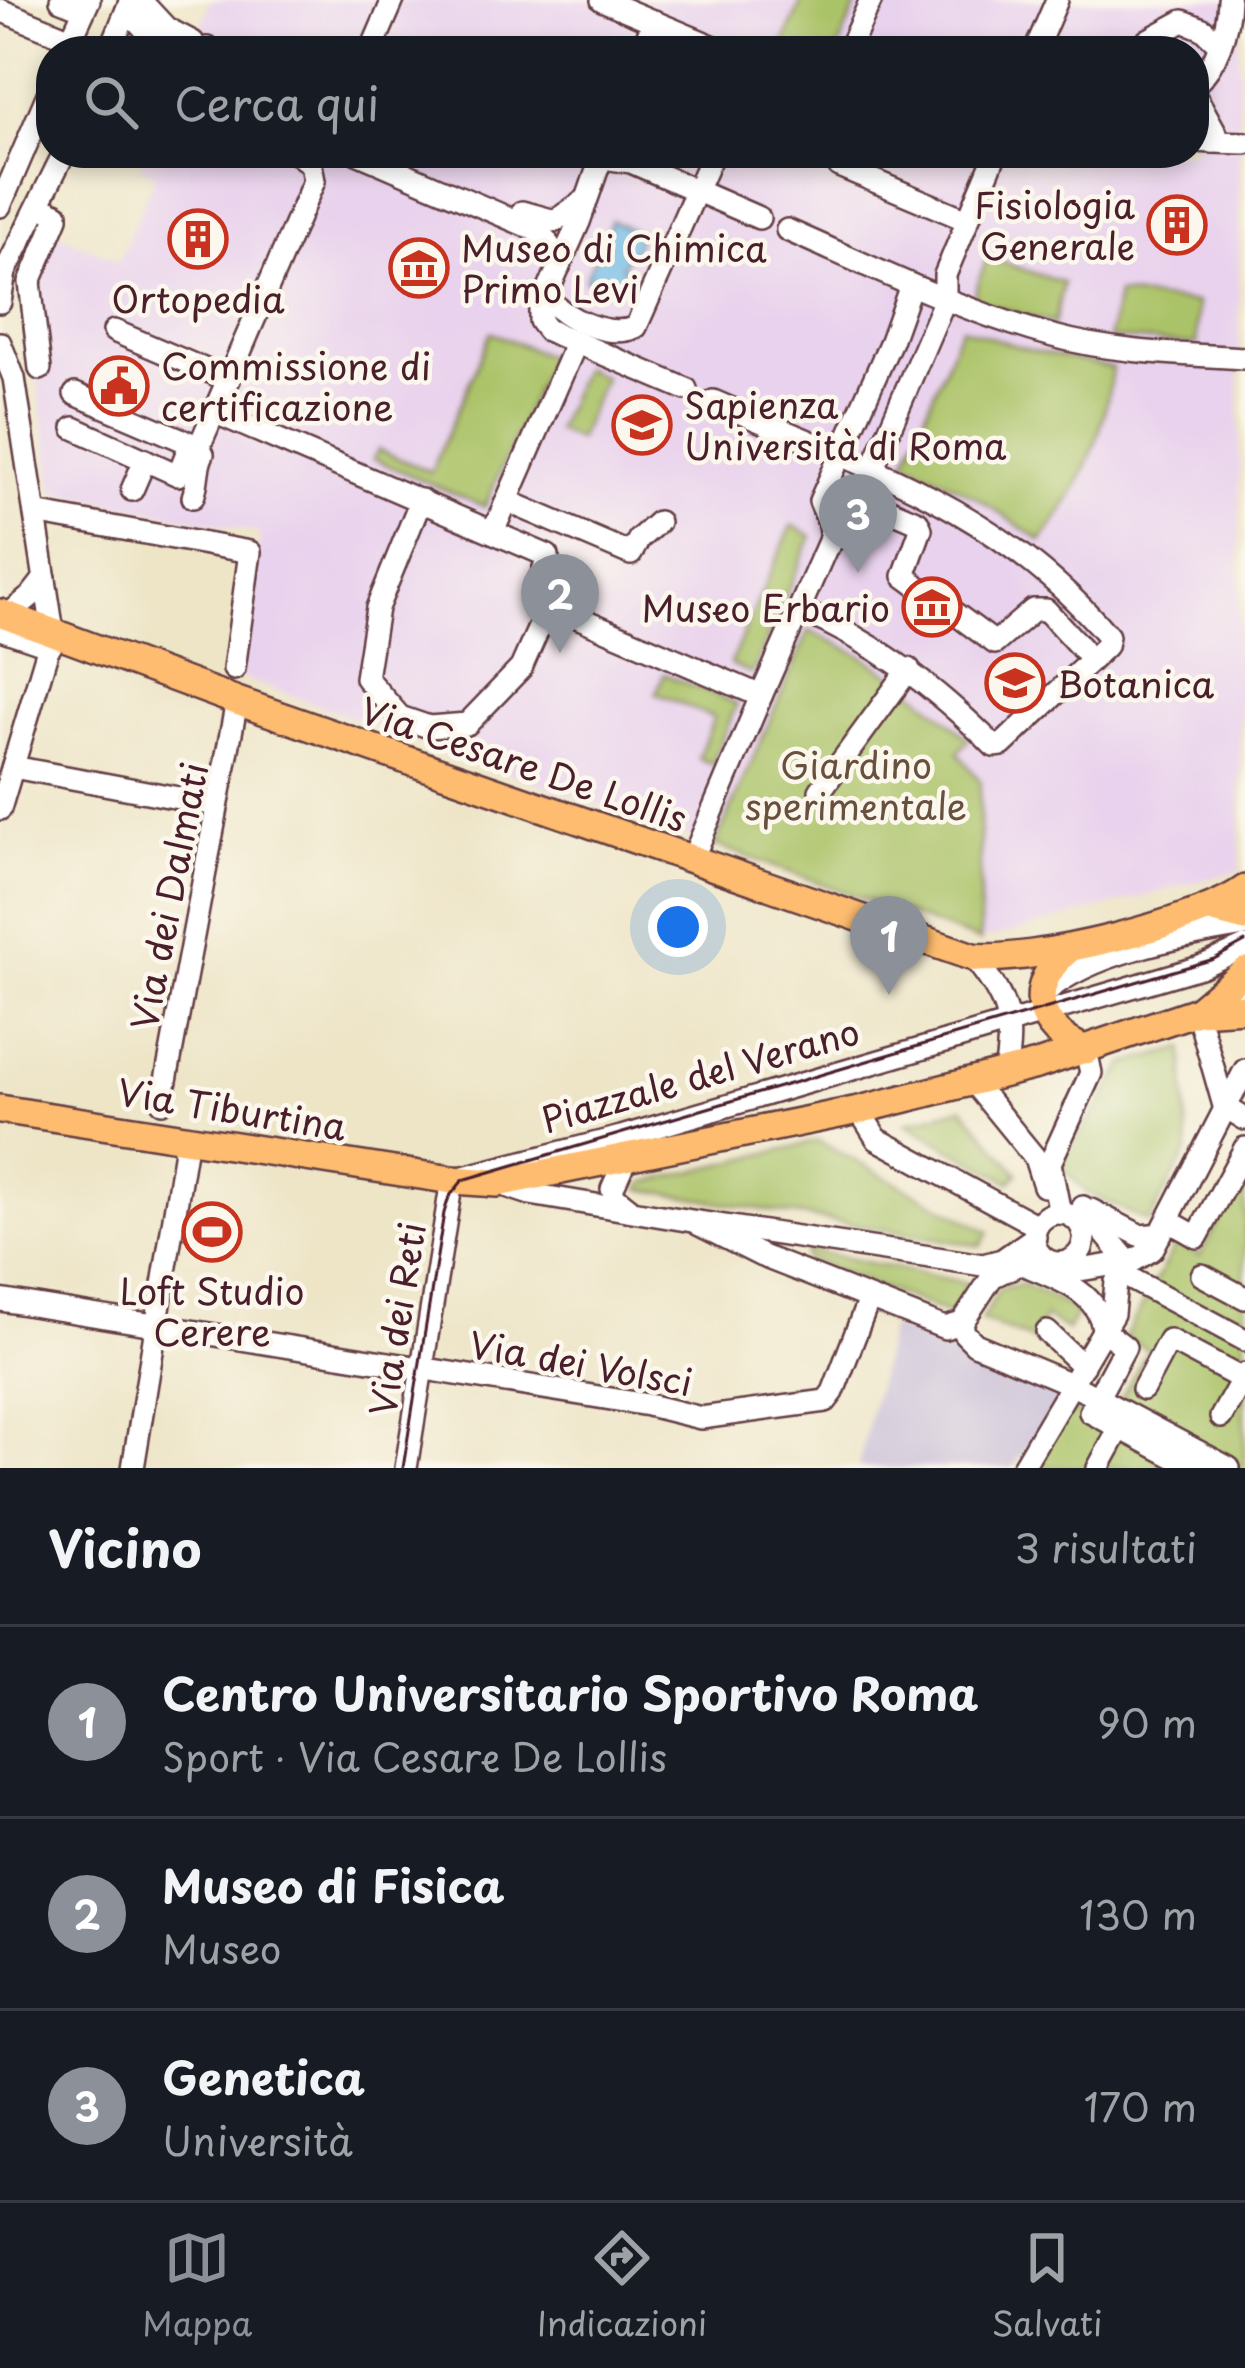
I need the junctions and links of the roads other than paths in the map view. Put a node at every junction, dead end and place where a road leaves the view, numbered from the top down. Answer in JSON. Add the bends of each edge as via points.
{"nodes":[{"id":1,"x":61,"y":0,"type":"edge"},
{"id":2,"x":393,"y":0,"type":"edge"},
{"id":3,"x":602,"y":0,"type":"edge"},
{"id":4,"x":871,"y":0,"type":"edge"},
{"id":5,"x":1057,"y":0,"type":"edge"},
{"id":6,"x":1229,"y":0,"type":"edge"},
{"id":7,"x":133,"y":3,"type":"edge"},
{"id":8,"x":86,"y":5,"type":"edge"},
{"id":9,"x":0,"y":10,"type":"edge"},
{"id":10,"x":654,"y":21,"type":"junction"},
{"id":11,"x":51,"y":36,"type":"edge"},
{"id":12,"x":73,"y":36,"type":"edge"},
{"id":13,"x":117,"y":36,"type":"edge"},
{"id":14,"x":151,"y":36,"type":"edge"},
{"id":15,"x":377,"y":36,"type":"edge"},
{"id":16,"x":648,"y":36,"type":"edge"},
{"id":17,"x":689,"y":36,"type":"edge"},
{"id":18,"x":855,"y":36,"type":"edge"},
{"id":19,"x":1042,"y":36,"type":"edge"},
{"id":20,"x":1155,"y":36,"type":"edge"},
{"id":21,"x":1219,"y":44,"type":"junction"},
{"id":22,"x":1209,"y":68,"type":"edge"},
{"id":23,"x":36,"y":122,"type":"edge"},
{"id":24,"x":1209,"y":141,"type":"edge"},
{"id":25,"x":1245,"y":142,"type":"edge"},
{"id":26,"x":57,"y":168,"type":"edge"},
{"id":27,"x":311,"y":168,"type":"edge"},
{"id":28,"x":392,"y":168,"type":"edge"},
{"id":29,"x":418,"y":168,"type":"edge"},
{"id":30,"x":598,"y":168,"type":"edge"},
{"id":31,"x":643,"y":168,"type":"edge"},
{"id":32,"x":707,"y":168,"type":"edge"},
{"id":33,"x":844,"y":168,"type":"edge"},
{"id":34,"x":990,"y":168,"type":"edge"},
{"id":35,"x":15,"y":172,"type":"junction"},
{"id":36,"x":698,"y":192,"type":"junction"},
{"id":37,"x":44,"y":196,"type":"junction"},
{"id":38,"x":585,"y":200,"type":"junction"},
{"id":39,"x":0,"y":206,"type":"edge"},
{"id":40,"x":759,"y":218,"type":"dead end"},
{"id":41,"x":967,"y":220,"type":"junction"},
{"id":42,"x":787,"y":230,"type":"dead end"},
{"id":43,"x":560,"y":265,"type":"junction"},
{"id":44,"x":3,"y":267,"type":"edge"},
{"id":45,"x":911,"y":285,"type":"junction"},
{"id":46,"x":546,"y":296,"type":"junction"},
{"id":47,"x":945,"y":299,"type":"junction"},
{"id":48,"x":0,"y":302,"type":"edge"},
{"id":49,"x":114,"y":331,"type":"dead end"},
{"id":50,"x":576,"y":343,"type":"junction"},
{"id":51,"x":0,"y":344,"type":"edge"},
{"id":52,"x":1245,"y":358,"type":"edge"},
{"id":53,"x":40,"y":369,"type":"dead end"},
{"id":54,"x":229,"y":380,"type":"junction"},
{"id":55,"x":686,"y":389,"type":"dead end"},
{"id":56,"x":75,"y":394,"type":"dead end"},
{"id":57,"x":713,"y":401,"type":"dead end"},
{"id":58,"x":214,"y":412,"type":"junction"},
{"id":59,"x":74,"y":428,"type":"dead end"},
{"id":60,"x":195,"y":445,"type":"junction"},
{"id":61,"x":840,"y":456,"type":"junction"},
{"id":62,"x":146,"y":460,"type":"junction"},
{"id":63,"x":872,"y":470,"type":"junction"},
{"id":64,"x":132,"y":490,"type":"dead end"},
{"id":65,"x":193,"y":497,"type":"dead end"},
{"id":66,"x":860,"y":497,"type":"junction"},
{"id":67,"x":421,"y":500,"type":"junction"},
{"id":68,"x":507,"y":501,"type":"junction"},
{"id":69,"x":35,"y":513,"type":"junction"},
{"id":70,"x":658,"y":522,"type":"dead end"},
{"id":71,"x":562,"y":526,"type":"junction"},
{"id":72,"x":493,"y":532,"type":"junction"},
{"id":73,"x":827,"y":546,"type":"junction"},
{"id":74,"x":548,"y":556,"type":"junction"},
{"id":75,"x":45,"y":578,"type":"junction"},
{"id":76,"x":549,"y":605,"type":"junction"},
{"id":77,"x":800,"y":610,"type":"junction"},
{"id":78,"x":3,"y":619,"type":"edge"},
{"id":79,"x":52,"y":639,"type":"junction"},
{"id":80,"x":1082,"y":649,"type":"dead end"},
{"id":81,"x":909,"y":668,"type":"junction"},
{"id":82,"x":234,"y":669,"type":"dead end"},
{"id":83,"x":761,"y":696,"type":"junction"},
{"id":84,"x":237,"y":701,"type":"junction"},
{"id":85,"x":13,"y":767,"type":"junction"},
{"id":86,"x":820,"y":790,"type":"dead end"},
{"id":87,"x":217,"y":805,"type":"junction"},
{"id":88,"x":0,"y":809,"type":"edge"},
{"id":89,"x":692,"y":860,"type":"junction"},
{"id":90,"x":1245,"y":889,"type":"edge"},
{"id":91,"x":1210,"y":909,"type":"junction"},
{"id":92,"x":1245,"y":925,"type":"edge"},
{"id":93,"x":1245,"y":947,"type":"edge"},
{"id":94,"x":1070,"y":949,"type":"junction"},
{"id":95,"x":973,"y":957,"type":"junction"},
{"id":96,"x":1245,"y":971,"type":"edge"},
{"id":97,"x":1245,"y":992,"type":"edge"},
{"id":98,"x":1042,"y":1004,"type":"junction"},
{"id":99,"x":1245,"y":1008,"type":"edge"},
{"id":100,"x":1197,"y":1011,"type":"junction"},
{"id":101,"x":1010,"y":1022,"type":"junction"},
{"id":102,"x":1086,"y":1050,"type":"junction"},
{"id":103,"x":1245,"y":1070,"type":"edge"},
{"id":104,"x":1005,"y":1073,"type":"junction"},
{"id":105,"x":973,"y":1082,"type":"junction"},
{"id":106,"x":162,"y":1102,"type":"dead end"},
{"id":107,"x":1224,"y":1106,"type":"junction"},
{"id":108,"x":0,"y":1108,"type":"edge"},
{"id":109,"x":860,"y":1110,"type":"junction"},
{"id":110,"x":1245,"y":1119,"type":"edge"},
{"id":111,"x":187,"y":1138,"type":"junction"},
{"id":112,"x":1245,"y":1148,"type":"edge"},
{"id":113,"x":626,"y":1158,"type":"junction"},
{"id":114,"x":452,"y":1180,"type":"junction"},
{"id":115,"x":496,"y":1183,"type":"junction"},
{"id":116,"x":629,"y":1209,"type":"junction"},
{"id":117,"x":692,"y":1221,"type":"junction"},
{"id":118,"x":1165,"y":1227,"type":"junction"},
{"id":119,"x":1049,"y":1232,"type":"junction"},
{"id":120,"x":799,"y":1236,"type":"junction"},
{"id":121,"x":788,"y":1267,"type":"junction"},
{"id":122,"x":1124,"y":1267,"type":"junction"},
{"id":123,"x":1202,"y":1275,"type":"dead end"},
{"id":124,"x":1245,"y":1298,"type":"edge"},
{"id":125,"x":868,"y":1299,"type":"junction"},
{"id":126,"x":0,"y":1300,"type":"edge"},
{"id":127,"x":962,"y":1323,"type":"junction"},
{"id":128,"x":155,"y":1324,"type":"junction"},
{"id":129,"x":1103,"y":1330,"type":"junction"},
{"id":130,"x":1047,"y":1332,"type":"dead end"},
{"id":131,"x":1245,"y":1340,"type":"edge"},
{"id":132,"x":422,"y":1368,"type":"junction"},
{"id":133,"x":1078,"y":1375,"type":"junction"},
{"id":134,"x":1244,"y":1377,"type":"edge"},
{"id":135,"x":1143,"y":1389,"type":"dead end"},
{"id":136,"x":1094,"y":1404,"type":"junction"},
{"id":137,"x":1222,"y":1418,"type":"dead end"},
{"id":138,"x":1129,"y":1423,"type":"junction"},
{"id":139,"x":1196,"y":1464,"type":"edge"},
{"id":140,"x":133,"y":1468,"type":"edge"},
{"id":141,"x":406,"y":1468,"type":"edge"},
{"id":142,"x":1022,"y":1468,"type":"edge"},
{"id":143,"x":1098,"y":1468,"type":"edge"},
{"id":144,"x":1229,"y":1468,"type":"edge"}],
"edges":[{"from":1,"to":8,"type":"street"},
{"from":2,"to":15,"type":"street"},
{"from":3,"to":10,"type":"street"},
{"from":4,"to":18,"type":"street"},
{"from":5,"to":19,"type":"street"},
{"from":6,"to":21,"type":"street"},
{"from":7,"to":13,"type":"street"},
{"from":7,"to":14,"type":"street"},
{"from":8,"to":12,"type":"street"},
{"from":9,"to":11,"type":"street"},
{"from":10,"to":16,"type":"street"},
{"from":10,"to":17,"type":"street"},
{"from":20,"to":21,"type":"street","via":[[1183,21]]},
{"from":21,"to":22,"type":"street"},
{"from":23,"to":35,"type":"street"},
{"from":24,"to":25,"type":"street"},
{"from":26,"to":37,"type":"street"},
{"from":27,"to":54,"type":"street","via":[[308,202]]},
{"from":28,"to":43,"type":"street","via":[[535,230]]},
{"from":29,"to":38,"type":"street","via":[[549,222]]},
{"from":30,"to":38,"type":"street"},
{"from":31,"to":36,"type":"street"},
{"from":32,"to":36,"type":"street"},
{"from":33,"to":41,"type":"street"},
{"from":34,"to":41,"type":"street"},
{"from":35,"to":37,"type":"street"},
{"from":35,"to":39,"type":"street"},
{"from":36,"to":40,"type":"street"},
{"from":36,"to":46,"type":"street","via":[[636,327],[607,331]]},
{"from":37,"to":44,"type":"street"},
{"from":37,"to":53,"type":"street","via":[[58,218],[30,282]]},
{"from":38,"to":43,"type":"street"},
{"from":41,"to":47,"type":"street","via":[[944,275]]},
{"from":42,"to":45,"type":"street"},
{"from":43,"to":46,"type":"street"},
{"from":44,"to":48,"type":"street"},
{"from":45,"to":47,"type":"street"},
{"from":45,"to":61,"type":"street"},
{"from":46,"to":50,"type":"street","via":[[543,326]]},
{"from":47,"to":52,"type":"street","via":[[1122,350]]},
{"from":47,"to":63,"type":"street"},
{"from":49,"to":54,"type":"street"},
{"from":50,"to":55,"type":"street"},
{"from":50,"to":68,"type":"street"},
{"from":51,"to":69,"type":"street","via":[[14,378]]},
{"from":54,"to":58,"type":"street"},
{"from":56,"to":60,"type":"street"},
{"from":57,"to":61,"type":"street"},
{"from":58,"to":60,"type":"street"},
{"from":58,"to":67,"type":"street"},
{"from":59,"to":62,"type":"street"},
{"from":60,"to":62,"type":"street","via":[[178,475]]},
{"from":60,"to":65,"type":"street","via":[[203,454]]},
{"from":61,"to":63,"type":"street"},
{"from":61,"to":73,"type":"street","via":[[820,502],[831,528]]},
{"from":62,"to":64,"type":"street"},
{"from":63,"to":66,"type":"street"},
{"from":63,"to":81,"type":"street","via":[[1030,557],[1108,636],[1002,745]]},
{"from":66,"to":73,"type":"street"},
{"from":66,"to":80,"type":"street","via":[[918,522],[904,576],[995,643],[1034,610],[1046,610]]},
{"from":67,"to":72,"type":"street"},
{"from":67,"to":76,"type":"street","via":[[376,608],[365,674],[394,713],[429,728],[466,724],[521,668]]},
{"from":68,"to":71,"type":"street"},
{"from":68,"to":72,"type":"street"},
{"from":69,"to":75,"type":"street"},
{"from":69,"to":82,"type":"street","via":[[250,552]]},
{"from":70,"to":71,"type":"street","via":[[631,554]]},
{"from":71,"to":74,"type":"street"},
{"from":72,"to":74,"type":"street"},
{"from":73,"to":77,"type":"street"},
{"from":74,"to":76,"type":"street","via":[[538,586]]},
{"from":75,"to":78,"type":"street"},
{"from":75,"to":79,"type":"street"},
{"from":76,"to":83,"type":"street"},
{"from":77,"to":81,"type":"street"},
{"from":77,"to":83,"type":"street"},
{"from":78,"to":79,"type":"main road","name":"Via Cesare De Lollis"},
{"from":79,"to":84,"type":"main road","name":"Via Cesare De Lollis"},
{"from":79,"to":85,"type":"street"},
{"from":81,"to":86,"type":"street"},
{"from":83,"to":89,"type":"street"},
{"from":84,"to":87,"type":"street","name":"Via dei Dalmati"},
{"from":84,"to":89,"type":"main road","name":"Via Cesare De Lollis"},
{"from":85,"to":87,"type":"street"},
{"from":85,"to":88,"type":"street"},
{"from":87,"to":106,"type":"street","name":"Via dei Dalmati"},
{"from":89,"to":95,"type":"main road","name":"Via Cesare De Lollis"},
{"from":90,"to":91,"type":"main road"},
{"from":91,"to":92,"type":"main road","name":"Piazzale del Verano"},
{"from":91,"to":94,"type":"main road"},
{"from":92,"to":98,"type":"street","name":"Piazzale del Verano"},
{"from":93,"to":98,"type":"street","name":"Piazzale del Verano","via":[[1200,967]]},
{"from":94,"to":95,"type":"main road"},
{"from":94,"to":98,"type":"main road","via":[[1048,971]]},
{"from":95,"to":101,"type":"street"},
{"from":96,"to":100,"type":"main road","name":"Piazzale del Verano"},
{"from":97,"to":100,"type":"street"},
{"from":98,"to":101,"type":"street","name":"Piazzale del Verano"},
{"from":98,"to":102,"type":"main road","via":[[1056,1035]]},
{"from":99,"to":100,"type":"main road"},
{"from":100,"to":102,"type":"main road","name":"Piazzale del Verano"},
{"from":100,"to":107,"type":"street"},
{"from":101,"to":104,"type":"street"},
{"from":101,"to":114,"type":"street","name":"Piazzale del Verano"},
{"from":102,"to":104,"type":"main road","name":"Piazzale del Verano"},
{"from":102,"to":119,"type":"street","via":[[1090,1072],[1050,1163]]},
{"from":103,"to":107,"type":"street"},
{"from":104,"to":105,"type":"main road","name":"Piazzale del Verano"},
{"from":105,"to":109,"type":"main road","name":"Piazzale del Verano"},
{"from":105,"to":119,"type":"street","via":[[1035,1158]]},
{"from":107,"to":110,"type":"street"},
{"from":107,"to":118,"type":"street"},
{"from":108,"to":111,"type":"main road","name":"Via Tiburtina"},
{"from":109,"to":113,"type":"main road","name":"Piazzale del Verano"},
{"from":109,"to":119,"type":"street","via":[[877,1139]]},
{"from":111,"to":114,"type":"main road","name":"Via Tiburtina"},
{"from":111,"to":128,"type":"street"},
{"from":112,"to":118,"type":"street","via":[[1197,1237]]},
{"from":113,"to":115,"type":"main road","name":"Piazzale del Verano"},
{"from":113,"to":116,"type":"street","name":"Piazzale del Verano","via":[[611,1189]]},
{"from":114,"to":115,"type":"main road","name":"Piazzale del Verano"},
{"from":114,"to":132,"type":"street","name":"Via dei Reti"},
{"from":115,"to":116,"type":"street","name":"Piazzale del Verano"},
{"from":116,"to":117,"type":"street","name":"Piazzale del Verano"},
{"from":117,"to":120,"type":"street","name":"Piazzale del Verano"},
{"from":117,"to":121,"type":"street","name":"Piazzale del Verano"},
{"from":118,"to":119,"type":"street","via":[[1141,1236]]},
{"from":118,"to":122,"type":"street","via":[[1152,1250]]},
{"from":119,"to":120,"type":"street","name":"Piazzale del Verano","via":[[983,1265]]},
{"from":119,"to":122,"type":"street"},
{"from":119,"to":122,"type":"street","via":[[1074,1271]]},
{"from":119,"to":127,"type":"street","via":[[992,1276]]},
{"from":119,"to":129,"type":"street","via":[[1100,1312]]},
{"from":120,"to":121,"type":"street","via":[[785,1251]]},
{"from":121,"to":125,"type":"street","name":"Piazzale del Verano"},
{"from":122,"to":129,"type":"street"},
{"from":122,"to":131,"type":"street"},
{"from":123,"to":124,"type":"street"},
{"from":125,"to":127,"type":"street","name":"Piazzale del Verano","via":[[940,1327]]},
{"from":125,"to":132,"type":"street","name":"Via dei Volsci","via":[[826,1401],[707,1418]]},
{"from":126,"to":128,"type":"street","name":"Via dei Volsci"},
{"from":127,"to":133,"type":"street","name":"Piazzale del Verano","via":[[975,1344]]},
{"from":128,"to":132,"type":"street","name":"Via dei Volsci"},
{"from":128,"to":140,"type":"street"},
{"from":129,"to":133,"type":"street"},
{"from":129,"to":136,"type":"street","via":[[1125,1347]]},
{"from":130,"to":133,"type":"street","name":"Piazzale del Verano"},
{"from":132,"to":141,"type":"street","name":"Via dei Reti"},
{"from":133,"to":136,"type":"street","name":"Piazzale del Verano"},
{"from":133,"to":142,"type":"street"},
{"from":134,"to":135,"type":"street","via":[[1169,1340]]},
{"from":134,"to":137,"type":"street"},
{"from":136,"to":138,"type":"street","name":"Piazzale del Verano"},
{"from":138,"to":139,"type":"street","name":"Piazzale del Verano"},
{"from":138,"to":143,"type":"street"},
{"from":139,"to":144,"type":"street","name":"Piazzale del Verano"}]}
